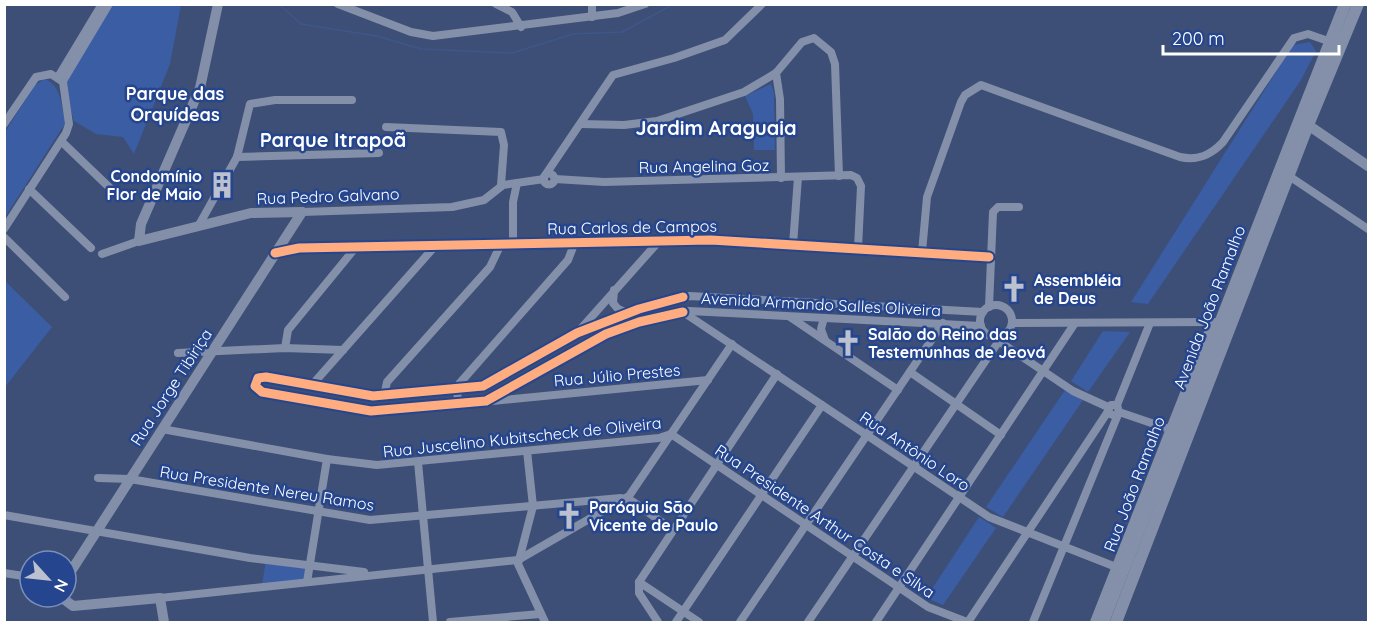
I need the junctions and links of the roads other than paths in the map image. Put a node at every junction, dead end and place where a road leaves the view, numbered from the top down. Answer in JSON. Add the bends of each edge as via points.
{"nodes":[{"id":1,"x":102,"y":4,"type":"edge"},
{"id":2,"x":109,"y":4,"type":"edge"},
{"id":3,"x":218,"y":4,"type":"edge"},
{"id":4,"x":338,"y":4,"type":"edge"},
{"id":5,"x":496,"y":4,"type":"edge"},
{"id":6,"x":592,"y":4,"type":"edge"},
{"id":7,"x":645,"y":4,"type":"edge"},
{"id":8,"x":762,"y":4,"type":"edge"},
{"id":9,"x":1346,"y":4,"type":"edge"},
{"id":10,"x":1359,"y":4,"type":"edge"},
{"id":11,"x":592,"y":17,"type":"junction"},
{"id":12,"x":521,"y":27,"type":"junction"},
{"id":13,"x":1331,"y":42,"type":"junction"},
{"id":14,"x":776,"y":73,"type":"junction"},
{"id":15,"x":60,"y":79,"type":"junction"},
{"id":16,"x":352,"y":100,"type":"dead end"},
{"id":17,"x":4,"y":124,"type":"edge"},
{"id":18,"x":581,"y":124,"type":"junction"},
{"id":19,"x":1308,"y":125,"type":"junction"},
{"id":20,"x":386,"y":127,"type":"dead end"},
{"id":21,"x":61,"y":141,"type":"junction"},
{"id":22,"x":379,"y":153,"type":"dead end"},
{"id":23,"x":237,"y":157,"type":"junction"},
{"id":24,"x":1368,"y":166,"type":"edge"},
{"id":25,"x":839,"y":176,"type":"junction"},
{"id":26,"x":1289,"y":176,"type":"junction"},
{"id":27,"x":549,"y":177,"type":"junction"},
{"id":28,"x":798,"y":177,"type":"junction"},
{"id":29,"x":781,"y":178,"type":"junction"},
{"id":30,"x":518,"y":183,"type":"junction"},
{"id":31,"x":501,"y":185,"type":"junction"},
{"id":32,"x":29,"y":189,"type":"junction"},
{"id":33,"x":111,"y":189,"type":"dead end"},
{"id":34,"x":1019,"y":207,"type":"dead end"},
{"id":35,"x":302,"y":212,"type":"junction"},
{"id":36,"x":210,"y":217,"type":"junction"},
{"id":37,"x":4,"y":229,"type":"edge"},
{"id":38,"x":1368,"y":229,"type":"edge"},
{"id":39,"x":4,"y":237,"type":"edge"},
{"id":40,"x":285,"y":237,"type":"junction"},
{"id":41,"x":660,"y":240,"type":"junction"},
{"id":42,"x":139,"y":241,"type":"junction"},
{"id":43,"x":576,"y":243,"type":"junction"},
{"id":44,"x":436,"y":244,"type":"junction"},
{"id":45,"x":501,"y":244,"type":"junction"},
{"id":46,"x":513,"y":244,"type":"junction"},
{"id":47,"x":793,"y":245,"type":"junction"},
{"id":48,"x":356,"y":247,"type":"junction"},
{"id":49,"x":91,"y":248,"type":"dead end"},
{"id":50,"x":299,"y":248,"type":"junction"},
{"id":51,"x":858,"y":248,"type":"junction"},
{"id":52,"x":922,"y":252,"type":"junction"},
{"id":53,"x":275,"y":253,"type":"junction"},
{"id":54,"x":102,"y":254,"type":"dead end"},
{"id":55,"x":989,"y":257,"type":"junction"},
{"id":56,"x":614,"y":290,"type":"junction"},
{"id":57,"x":697,"y":296,"type":"junction"},
{"id":58,"x":66,"y":297,"type":"dead end"},
{"id":59,"x":683,"y":297,"type":"junction"},
{"id":60,"x":986,"y":309,"type":"junction"},
{"id":61,"x":703,"y":310,"type":"junction"},
{"id":62,"x":683,"y":312,"type":"junction"},
{"id":63,"x":627,"y":313,"type":"junction"},
{"id":64,"x":789,"y":316,"type":"junction"},
{"id":65,"x":824,"y":318,"type":"junction"},
{"id":66,"x":1234,"y":321,"type":"junction"},
{"id":67,"x":1216,"y":322,"type":"junction"},
{"id":68,"x":943,"y":323,"type":"junction"},
{"id":69,"x":1012,"y":323,"type":"junction"},
{"id":70,"x":1075,"y":323,"type":"junction"},
{"id":71,"x":1150,"y":323,"type":"junction"},
{"id":72,"x":705,"y":326,"type":"junction"},
{"id":73,"x":981,"y":326,"type":"junction"},
{"id":74,"x":577,"y":333,"type":"junction"},
{"id":75,"x":989,"y":335,"type":"junction"},
{"id":76,"x":1002,"y":337,"type":"junction"},
{"id":77,"x":826,"y":342,"type":"junction"},
{"id":78,"x":732,"y":344,"type":"junction"},
{"id":79,"x":285,"y":348,"type":"junction"},
{"id":80,"x":213,"y":350,"type":"junction"},
{"id":81,"x":342,"y":350,"type":"junction"},
{"id":82,"x":992,"y":351,"type":"junction"},
{"id":83,"x":178,"y":353,"type":"dead end"},
{"id":84,"x":1043,"y":371,"type":"junction"},
{"id":85,"x":910,"y":372,"type":"junction"},
{"id":86,"x":777,"y":374,"type":"junction"},
{"id":87,"x":708,"y":380,"type":"junction"},
{"id":88,"x":522,"y":382,"type":"junction"},
{"id":89,"x":312,"y":385,"type":"junction"},
{"id":90,"x":457,"y":388,"type":"junction"},
{"id":91,"x":898,"y":390,"type":"junction"},
{"id":92,"x":384,"y":396,"type":"junction"},
{"id":93,"x":529,"y":397,"type":"junction"},
{"id":94,"x":486,"y":401,"type":"junction"},
{"id":95,"x":458,"y":403,"type":"junction"},
{"id":96,"x":956,"y":404,"type":"junction"},
{"id":97,"x":822,"y":405,"type":"junction"},
{"id":98,"x":1108,"y":410,"type":"junction"},
{"id":99,"x":1117,"y":411,"type":"junction"},
{"id":100,"x":162,"y":429,"type":"junction"},
{"id":101,"x":1174,"y":431,"type":"junction"},
{"id":102,"x":672,"y":434,"type":"junction"},
{"id":103,"x":867,"y":435,"type":"junction"},
{"id":104,"x":1001,"y":435,"type":"junction"},
{"id":105,"x":527,"y":451,"type":"junction"},
{"id":106,"x":327,"y":459,"type":"junction"},
{"id":107,"x":418,"y":462,"type":"junction"},
{"id":108,"x":717,"y":465,"type":"junction"},
{"id":109,"x":914,"y":466,"type":"junction"},
{"id":110,"x":98,"y":478,"type":"dead end"},
{"id":111,"x":130,"y":479,"type":"junction"},
{"id":112,"x":762,"y":495,"type":"junction"},
{"id":113,"x":959,"y":497,"type":"junction"},
{"id":114,"x":626,"y":499,"type":"junction"},
{"id":115,"x":598,"y":500,"type":"junction"},
{"id":116,"x":532,"y":506,"type":"junction"},
{"id":117,"x":318,"y":511,"type":"junction"},
{"id":118,"x":603,"y":512,"type":"junction"},
{"id":119,"x":4,"y":515,"type":"edge"},
{"id":120,"x":424,"y":517,"type":"junction"},
{"id":121,"x":806,"y":525,"type":"junction"},
{"id":122,"x":673,"y":530,"type":"junction"},
{"id":123,"x":97,"y":531,"type":"junction"},
{"id":124,"x":1028,"y":533,"type":"junction"},
{"id":125,"x":1064,"y":547,"type":"junction"},
{"id":126,"x":853,"y":556,"type":"junction"},
{"id":127,"x":78,"y":560,"type":"edge"},
{"id":128,"x":518,"y":560,"type":"junction"},
{"id":129,"x":308,"y":565,"type":"junction"},
{"id":130,"x":318,"y":567,"type":"junction"},
{"id":131,"x":429,"y":570,"type":"junction"},
{"id":132,"x":1119,"y":570,"type":"junction"},
{"id":133,"x":380,"y":574,"type":"junction"},
{"id":134,"x":307,"y":582,"type":"junction"},
{"id":135,"x":317,"y":582,"type":"junction"},
{"id":136,"x":639,"y":582,"type":"junction"},
{"id":137,"x":899,"y":588,"type":"junction"},
{"id":138,"x":160,"y":598,"type":"junction"},
{"id":139,"x":78,"y":606,"type":"edge"},
{"id":140,"x":683,"y":612,"type":"junction"},
{"id":141,"x":540,"y":614,"type":"junction"},
{"id":142,"x":164,"y":622,"type":"edge"},
{"id":143,"x":433,"y":622,"type":"edge"},
{"id":144,"x":450,"y":622,"type":"edge"},
{"id":145,"x":545,"y":622,"type":"edge"},
{"id":146,"x":658,"y":622,"type":"edge"},
{"id":147,"x":676,"y":622,"type":"edge"},
{"id":148,"x":699,"y":622,"type":"edge"},
{"id":149,"x":740,"y":622,"type":"edge"},
{"id":150,"x":808,"y":622,"type":"edge"},
{"id":151,"x":876,"y":622,"type":"edge"},
{"id":152,"x":967,"y":622,"type":"edge"},
{"id":153,"x":1033,"y":622,"type":"edge"},
{"id":154,"x":1094,"y":622,"type":"edge"},
{"id":155,"x":1104,"y":622,"type":"edge"},
{"id":156,"x":1115,"y":622,"type":"edge"}],
"edges":[{"from":1,"to":15,"type":"street"},
{"from":2,"to":15,"type":"street"},
{"from":3,"to":42,"type":"main road","via":[[200,88],[141,224]]},
{"from":4,"to":12,"type":"street","via":[[423,36]]},
{"from":5,"to":12,"type":"street","via":[[512,12]]},
{"from":6,"to":11,"type":"street"},
{"from":7,"to":11,"type":"street"},
{"from":8,"to":18,"type":"street","via":[[725,40],[613,75]]},
{"from":9,"to":13,"type":"highway","name":"Avenida João Ramalho"},
{"from":10,"to":19,"type":"highway","name":"Avenida João Ramalho"},
{"from":11,"to":12,"type":"street"},
{"from":13,"to":52,"type":"street","via":[[1308,34],[1294,38],[1223,142],[1208,155],[1195,159],[1180,157],[981,85],[961,102],[929,191]]},
{"from":13,"to":67,"type":"highway","name":"Avenida João Ramalho"},
{"from":14,"to":18,"type":"street","via":[[744,92],[675,117],[645,123]]},
{"from":14,"to":25,"type":"street","via":[[809,38],[817,39],[831,52],[835,64]]},
{"from":14,"to":29,"type":"street"},
{"from":15,"to":17,"type":"street","via":[[51,74],[36,77]]},
{"from":15,"to":21,"type":"street","via":[[69,124]]},
{"from":16,"to":23,"type":"street","via":[[274,100],[250,104]]},
{"from":18,"to":27,"type":"street"},
{"from":19,"to":24,"type":"main road"},
{"from":19,"to":26,"type":"highway","name":"Avenida João Ramalho"},
{"from":20,"to":31,"type":"street","via":[[501,132]]},
{"from":21,"to":32,"type":"street"},
{"from":21,"to":33,"type":"street"},
{"from":22,"to":23,"type":"street"},
{"from":23,"to":36,"type":"street"},
{"from":25,"to":28,"type":"street","name":"Rua Angelina Goz"},
{"from":25,"to":51,"type":"street","name":"Rua Angelina Goz","via":[[855,176],[861,186]]},
{"from":26,"to":38,"type":"street"},
{"from":26,"to":66,"type":"highway","name":"Avenida João Ramalho"},
{"from":27,"to":29,"type":"street","name":"Rua Angelina Goz","via":[[603,182]]},
{"from":27,"to":30,"type":"street","name":"Rua Angelina Goz"},
{"from":28,"to":29,"type":"street","name":"Rua Angelina Goz"},
{"from":28,"to":47,"type":"street"},
{"from":30,"to":31,"type":"street"},
{"from":30,"to":46,"type":"street","via":[[513,202]]},
{"from":31,"to":35,"type":"street","name":"Rua Pedro Galvano","via":[[477,203],[452,207]]},
{"from":32,"to":37,"type":"street"},
{"from":32,"to":49,"type":"street"},
{"from":34,"to":55,"type":"street","via":[[998,207],[993,212]]},
{"from":35,"to":36,"type":"main road","name":"Rua Pedro Galvano"},
{"from":35,"to":40,"type":"main road","name":"Rua Jorge Tibiriça"},
{"from":36,"to":42,"type":"main road","name":"Rua Pedro Galvano","via":[[200,225]]},
{"from":39,"to":58,"type":"street"},
{"from":40,"to":50,"type":"street"},
{"from":40,"to":53,"type":"main road","name":"Rua Jorge Tibiriça"},
{"from":41,"to":43,"type":"street","name":"Rua Carlos de Campos"},
{"from":41,"to":47,"type":"street","name":"Rua Carlos de Campos"},
{"from":41,"to":56,"type":"street"},
{"from":42,"to":54,"type":"street","name":"Rua Pedro Galvano"},
{"from":43,"to":46,"type":"street","name":"Rua Carlos de Campos"},
{"from":43,"to":90,"type":"street","via":[[568,260]]},
{"from":44,"to":45,"type":"street","name":"Rua Carlos de Campos"},
{"from":44,"to":48,"type":"street","name":"Rua Carlos de Campos"},
{"from":44,"to":81,"type":"street"},
{"from":45,"to":46,"type":"street","name":"Rua Carlos de Campos"},
{"from":45,"to":92,"type":"street","via":[[490,267],[387,382]]},
{"from":47,"to":51,"type":"street","name":"Rua Carlos de Campos"},
{"from":48,"to":50,"type":"street","name":"Rua Carlos de Campos"},
{"from":48,"to":79,"type":"street","via":[[288,330]]},
{"from":50,"to":53,"type":"street","name":"Rua Carlos de Campos"},
{"from":51,"to":52,"type":"street","name":"Rua Carlos de Campos"},
{"from":52,"to":55,"type":"street","name":"Rua Carlos de Campos"},
{"from":53,"to":80,"type":"main road","name":"Rua Jorge Tibiriça"},
{"from":55,"to":60,"type":"street"},
{"from":56,"to":63,"type":"street","via":[[613,303]]},
{"from":56,"to":74,"type":"street"},
{"from":57,"to":59,"type":"street","name":"Avenida Armando Salles Oliveira"},
{"from":57,"to":60,"type":"street","name":"Avenida Armando Salles Oliveira"},
{"from":57,"to":61,"type":"street"},
{"from":59,"to":62,"type":"street"},
{"from":59,"to":63,"type":"street","name":"Avenida Armando Salles Oliveira"},
{"from":60,"to":69,"type":"street","via":[[1005,308]]},
{"from":60,"to":73,"type":"street"},
{"from":61,"to":62,"type":"street","name":"Avenida Armando Salles Oliveira"},
{"from":61,"to":64,"type":"street","name":"Avenida Armando Salles Oliveira"},
{"from":61,"to":72,"type":"street"},
{"from":62,"to":72,"type":"street","name":"Rua Antônio Loro"},
{"from":62,"to":88,"type":"street","name":"Avenida Armando Salles Oliveira","via":[[606,334]]},
{"from":63,"to":74,"type":"street","name":"Avenida Armando Salles Oliveira"},
{"from":64,"to":65,"type":"street","name":"Avenida Armando Salles Oliveira"},
{"from":64,"to":77,"type":"street"},
{"from":65,"to":68,"type":"street","name":"Avenida Armando Salles Oliveira"},
{"from":65,"to":77,"type":"street","via":[[821,329]]},
{"from":66,"to":67,"type":"highway"},
{"from":66,"to":156,"type":"highway","name":"Avenida João Ramalho"},
{"from":67,"to":71,"type":"street"},
{"from":67,"to":101,"type":"highway","name":"Avenida João Ramalho"},
{"from":68,"to":73,"type":"street","name":"Avenida Armando Salles Oliveira"},
{"from":68,"to":85,"type":"street"},
{"from":69,"to":70,"type":"street"},
{"from":69,"to":76,"type":"street"},
{"from":70,"to":71,"type":"street"},
{"from":70,"to":84,"type":"street"},
{"from":71,"to":99,"type":"street"},
{"from":72,"to":78,"type":"street","name":"Rua Antônio Loro"},
{"from":73,"to":75,"type":"street"},
{"from":74,"to":90,"type":"street","name":"Avenida Armando Salles Oliveira","via":[[487,384]]},
{"from":75,"to":76,"type":"street"},
{"from":75,"to":82,"type":"street"},
{"from":76,"to":82,"type":"street"},
{"from":76,"to":84,"type":"street","via":[[1010,349]]},
{"from":77,"to":91,"type":"street"},
{"from":78,"to":86,"type":"street","name":"Rua Antônio Loro"},
{"from":78,"to":87,"type":"street"},
{"from":79,"to":80,"type":"street"},
{"from":79,"to":81,"type":"street"},
{"from":80,"to":83,"type":"street"},
{"from":80,"to":100,"type":"main road","name":"Rua Jorge Tibiriça"},
{"from":81,"to":89,"type":"street"},
{"from":82,"to":96,"type":"street"},
{"from":84,"to":98,"type":"street"},
{"from":84,"to":104,"type":"street"},
{"from":85,"to":91,"type":"street"},
{"from":85,"to":96,"type":"street"},
{"from":86,"to":97,"type":"street","name":"Rua Antônio Loro"},
{"from":86,"to":108,"type":"street"},
{"from":87,"to":93,"type":"street","name":"Rua Júlio Prestes"},
{"from":87,"to":102,"type":"street"},
{"from":88,"to":93,"type":"street"},
{"from":88,"to":94,"type":"street","name":"Avenida Armando Salles Oliveira"},
{"from":89,"to":92,"type":"street","name":"Avenida Armando Salles Oliveira"},
{"from":89,"to":95,"type":"street","name":"Avenida Armando Salles Oliveira","via":[[261,377],[255,386],[262,392],[371,411]]},
{"from":90,"to":92,"type":"street","name":"Avenida Armando Salles Oliveira"},
{"from":90,"to":95,"type":"street"},
{"from":91,"to":103,"type":"street"},
{"from":93,"to":94,"type":"street","name":"Rua Júlio Prestes"},
{"from":94,"to":95,"type":"street","name":"Avenida Armando Salles Oliveira"},
{"from":96,"to":104,"type":"street"},
{"from":96,"to":109,"type":"street"},
{"from":97,"to":103,"type":"street","name":"Rua Antônio Loro"},
{"from":97,"to":112,"type":"street"},
{"from":98,"to":99,"type":"street"},
{"from":98,"to":124,"type":"street"},
{"from":99,"to":101,"type":"street"},
{"from":99,"to":125,"type":"street"},
{"from":100,"to":106,"type":"street","name":"Rua Juscelino Kubitscheck de Oliveira"},
{"from":100,"to":111,"type":"main road","name":"Rua Jorge Tibiriça"},
{"from":101,"to":132,"type":"highway","name":"Avenida João Ramalho"},
{"from":102,"to":105,"type":"street","name":"Rua Juscelino Kubitscheck de Oliveira"},
{"from":102,"to":108,"type":"street","name":"Rua Presidente Arthur Costa e Silva"},
{"from":102,"to":114,"type":"street"},
{"from":103,"to":109,"type":"street","name":"Rua Antônio Loro"},
{"from":103,"to":121,"type":"street"},
{"from":104,"to":113,"type":"street"},
{"from":105,"to":107,"type":"street","name":"Rua Juscelino Kubitscheck de Oliveira"},
{"from":105,"to":116,"type":"street"},
{"from":106,"to":107,"type":"street","name":"Rua Juscelino Kubitscheck de Oliveira","via":[[374,465]]},
{"from":106,"to":117,"type":"street"},
{"from":107,"to":120,"type":"street"},
{"from":108,"to":112,"type":"street","name":"Rua Presidente Arthur Costa e Silva"},
{"from":108,"to":122,"type":"street"},
{"from":109,"to":113,"type":"street","name":"Rua Antônio Loro"},
{"from":109,"to":126,"type":"street"},
{"from":110,"to":111,"type":"street","name":"Rua Presidente Nereu Ramos"},
{"from":111,"to":117,"type":"street","name":"Rua Presidente Nereu Ramos"},
{"from":111,"to":123,"type":"main road","name":"Rua Jorge Tibiriça"},
{"from":112,"to":121,"type":"street","name":"Rua Presidente Arthur Costa e Silva"},
{"from":112,"to":140,"type":"street"},
{"from":113,"to":124,"type":"street","name":"Rua Antônio Loro","via":[[995,520]]},
{"from":113,"to":137,"type":"street"},
{"from":114,"to":115,"type":"street","name":"Rua Presidente Nereu Ramos"},
{"from":114,"to":118,"type":"street"},
{"from":114,"to":122,"type":"street"},
{"from":115,"to":116,"type":"street","name":"Rua Presidente Nereu Ramos"},
{"from":115,"to":118,"type":"street"},
{"from":116,"to":120,"type":"street","name":"Rua Presidente Nereu Ramos"},
{"from":116,"to":128,"type":"street"},
{"from":117,"to":120,"type":"street","name":"Rua Presidente Nereu Ramos","via":[[370,520]]},
{"from":117,"to":129,"type":"street"},
{"from":118,"to":128,"type":"street"},
{"from":119,"to":123,"type":"street"},
{"from":120,"to":131,"type":"street"},
{"from":121,"to":126,"type":"street","name":"Rua Presidente Arthur Costa e Silva"},
{"from":121,"to":149,"type":"street"},
{"from":122,"to":136,"type":"street"},
{"from":123,"to":127,"type":"main road","name":"Rua Jorge Tibiriça"},
{"from":123,"to":129,"type":"street"},
{"from":124,"to":125,"type":"street","name":"Rua Antônio Loro"},
{"from":124,"to":152,"type":"street"},
{"from":125,"to":132,"type":"street","name":"Rua Antônio Loro"},
{"from":125,"to":153,"type":"street"},
{"from":126,"to":137,"type":"street","name":"Rua Presidente Arthur Costa e Silva"},
{"from":126,"to":150,"type":"street"},
{"from":128,"to":131,"type":"street"},
{"from":128,"to":141,"type":"street"},
{"from":129,"to":130,"type":"street"},
{"from":129,"to":134,"type":"street"},
{"from":130,"to":133,"type":"street"},
{"from":130,"to":135,"type":"street"},
{"from":131,"to":133,"type":"street"},
{"from":131,"to":143,"type":"street"},
{"from":132,"to":154,"type":"street","name":"Rua João Ramalho"},
{"from":132,"to":155,"type":"highway","name":"Avenida João Ramalho"},
{"from":132,"to":156,"type":"highway","via":[[1125,586]]},
{"from":133,"to":135,"type":"street"},
{"from":134,"to":135,"type":"street"},
{"from":134,"to":138,"type":"street"},
{"from":136,"to":140,"type":"street"},
{"from":136,"to":146,"type":"street","via":[[639,592]]},
{"from":137,"to":151,"type":"street"},
{"from":137,"to":152,"type":"street","name":"Rua Presidente Arthur Costa e Silva","via":[[933,610]]},
{"from":138,"to":139,"type":"main road"},
{"from":138,"to":142,"type":"main road"},
{"from":140,"to":147,"type":"street"},
{"from":140,"to":148,"type":"street"},
{"from":141,"to":144,"type":"street"},
{"from":141,"to":145,"type":"street"}]}
